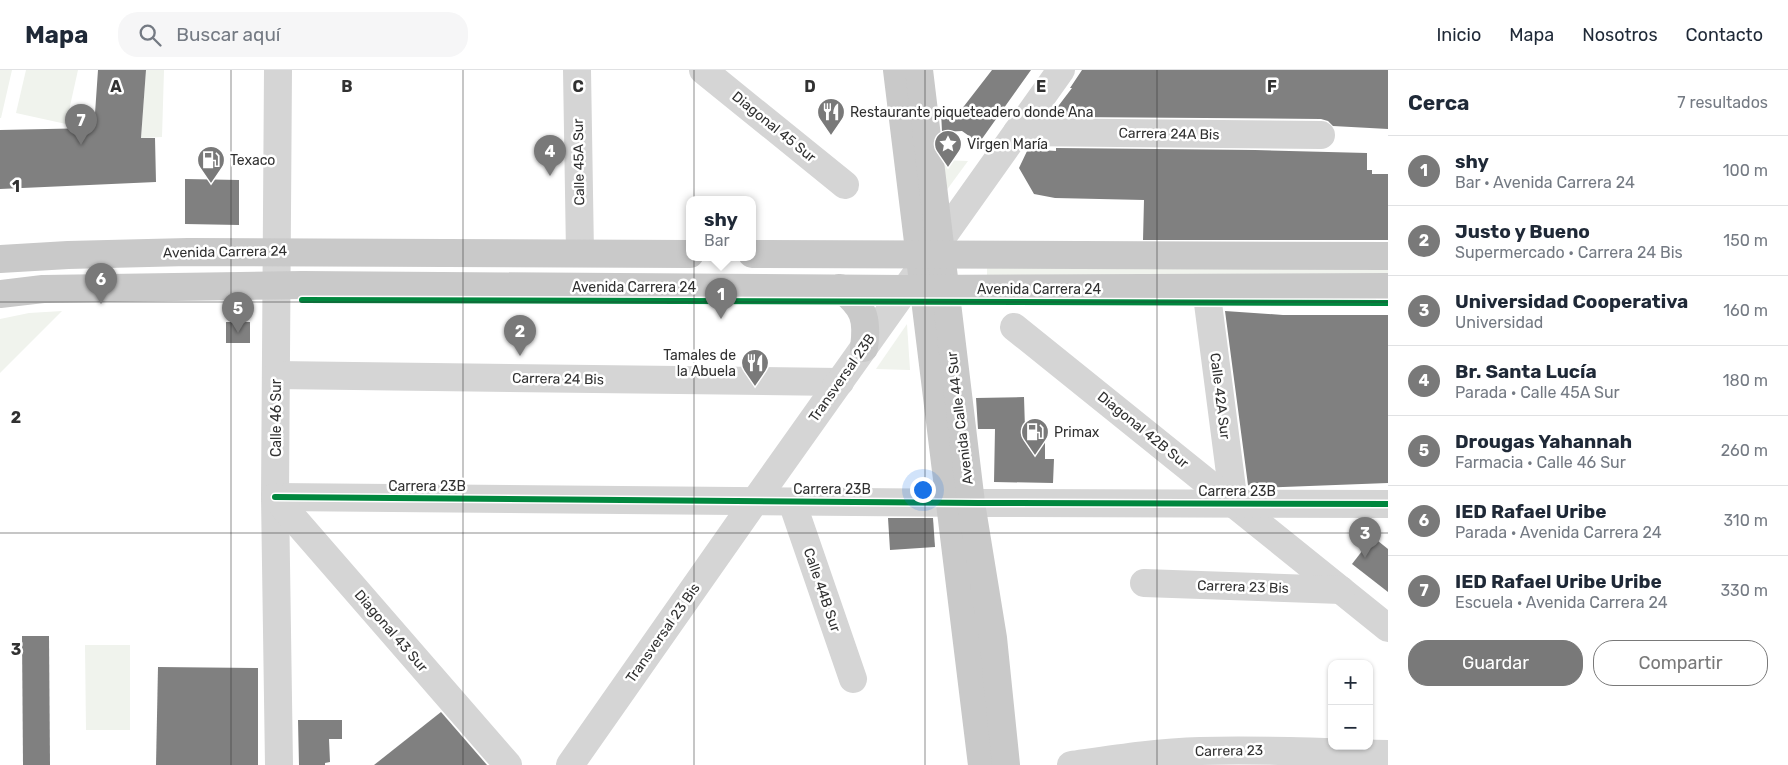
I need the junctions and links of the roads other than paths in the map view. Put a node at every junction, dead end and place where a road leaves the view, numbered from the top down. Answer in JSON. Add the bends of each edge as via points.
{"nodes":[{"id":1,"x":278,"y":70,"type":"edge"},
{"id":2,"x":577,"y":70,"type":"edge"},
{"id":3,"x":703,"y":70,"type":"edge"},
{"id":4,"x":897,"y":70,"type":"edge"},
{"id":5,"x":919,"y":70,"type":"edge"},
{"id":6,"x":1061,"y":70,"type":"edge"},
{"id":7,"x":1017,"y":132,"type":"junction"},
{"id":8,"x":1321,"y":135,"type":"dead end"},
{"id":9,"x":845,"y":185,"type":"dead end"},
{"id":10,"x":276,"y":252,"type":"junction"},
{"id":11,"x":580,"y":253,"type":"junction"},
{"id":12,"x":686,"y":254,"type":"edge"},
{"id":13,"x":756,"y":254,"type":"edge"},
{"id":14,"x":1388,"y":256,"type":"edge"},
{"id":15,"x":0,"y":259,"type":"edge"},
{"id":16,"x":928,"y":268,"type":"junction"},
{"id":17,"x":276,"y":285,"type":"junction"},
{"id":18,"x":840,"y":288,"type":"junction"},
{"id":19,"x":1206,"y":288,"type":"junction"},
{"id":20,"x":1388,"y":288,"type":"edge"},
{"id":21,"x":0,"y":294,"type":"edge"},
{"id":22,"x":1014,"y":327,"type":"dead end"},
{"id":23,"x":864,"y":348,"type":"junction"},
{"id":24,"x":276,"y":375,"type":"junction"},
{"id":25,"x":840,"y":382,"type":"junction"},
{"id":26,"x":275,"y":497,"type":"junction"},
{"id":27,"x":755,"y":501,"type":"junction"},
{"id":28,"x":792,"y":502,"type":"junction"},
{"id":29,"x":960,"y":503,"type":"junction"},
{"id":30,"x":1234,"y":504,"type":"junction"},
{"id":31,"x":1388,"y":504,"type":"edge"},
{"id":32,"x":1144,"y":583,"type":"dead end"},
{"id":33,"x":1341,"y":590,"type":"junction"},
{"id":34,"x":1388,"y":628,"type":"edge"},
{"id":35,"x":853,"y":678,"type":"dead end"},
{"id":36,"x":1388,"y":754,"type":"edge"},
{"id":37,"x":279,"y":765,"type":"edge"},
{"id":38,"x":508,"y":765,"type":"edge"},
{"id":39,"x":570,"y":765,"type":"edge"},
{"id":40,"x":982,"y":765,"type":"edge"},
{"id":41,"x":1006,"y":765,"type":"edge"},
{"id":42,"x":1070,"y":765,"type":"edge"}],
"edges":[{"from":1,"to":10,"type":"street","name":"Calle 46 Sur"},
{"from":2,"to":11,"type":"street","name":"Calle 45A Sur"},
{"from":3,"to":9,"type":"street","name":"Diagonal 45 Sur"},
{"from":4,"to":16,"type":"main road","name":"Avenida Calle 44 Sur"},
{"from":5,"to":16,"type":"main road","name":"Avenida Calle 44 Sur"},
{"from":6,"to":7,"type":"street","name":"Transversal 23B"},
{"from":7,"to":8,"type":"street","name":"Carrera 24A Bis"},
{"from":7,"to":16,"type":"street","name":"Transversal 23B"},
{"from":10,"to":11,"type":"main road","name":"Avenida Carrera 24"},
{"from":10,"to":15,"type":"main road","name":"Avenida Carrera 24","via":[[68,254]]},
{"from":10,"to":17,"type":"street","name":"Calle 46 Sur"},
{"from":11,"to":12,"type":"main road","name":"Avenida Carrera 24"},
{"from":13,"to":16,"type":"main road","name":"Avenida Carrera 24"},
{"from":14,"to":16,"type":"main road","name":"Avenida Carrera 24"},
{"from":16,"to":18,"type":"main road","name":"Avenida Carrera 24"},
{"from":16,"to":19,"type":"main road","name":"Avenida Carrera 24"},
{"from":16,"to":23,"type":"street","name":"Transversal 23B"},
{"from":16,"to":29,"type":"main road","name":"Avenida Calle 44 Sur"},
{"from":17,"to":18,"type":"main road","name":"Avenida Carrera 24"},
{"from":17,"to":21,"type":"main road","name":"Avenida Carrera 24","via":[[43,289]]},
{"from":17,"to":24,"type":"street","name":"Calle 46 Sur"},
{"from":18,"to":23,"type":"main road","via":[[862,309],[866,320]]},
{"from":19,"to":20,"type":"main road","name":"Avenida Carrera 24"},
{"from":19,"to":30,"type":"street","name":"Calle 42A Sur"},
{"from":22,"to":30,"type":"street","name":"Diagonal 42B Sur"},
{"from":23,"to":25,"type":"street","name":"Transversal 23B"},
{"from":24,"to":25,"type":"street","name":"Carrera 24 Bis"},
{"from":24,"to":26,"type":"street","name":"Calle 46 Sur"},
{"from":25,"to":27,"type":"street","name":"Transversal 23B"},
{"from":26,"to":27,"type":"street","name":"Carrera 23B"},
{"from":26,"to":37,"type":"street","name":"Calle 46 Sur"},
{"from":26,"to":38,"type":"street","name":"Diagonal 43 Sur"},
{"from":27,"to":28,"type":"street","name":"Carrera 23B"},
{"from":27,"to":39,"type":"street","name":"Transversal 23 Bis"},
{"from":28,"to":29,"type":"street","name":"Carrera 23B"},
{"from":28,"to":35,"type":"street","name":"Calle 44B Sur"},
{"from":29,"to":30,"type":"street","name":"Carrera 23B"},
{"from":29,"to":40,"type":"main road","name":"Avenida Calle 44 Sur"},
{"from":29,"to":41,"type":"main road","name":"Avenida Calle 44 Sur","via":[[992,638]]},
{"from":30,"to":31,"type":"street","name":"Carrera 23B"},
{"from":30,"to":33,"type":"street","name":"Diagonal 42B Sur"},
{"from":32,"to":33,"type":"street","name":"Carrera 23 Bis"},
{"from":33,"to":34,"type":"street","name":"Diagonal 42B Sur"},
{"from":36,"to":42,"type":"street","name":"Carrera 23","via":[[1198,751]]}]}
